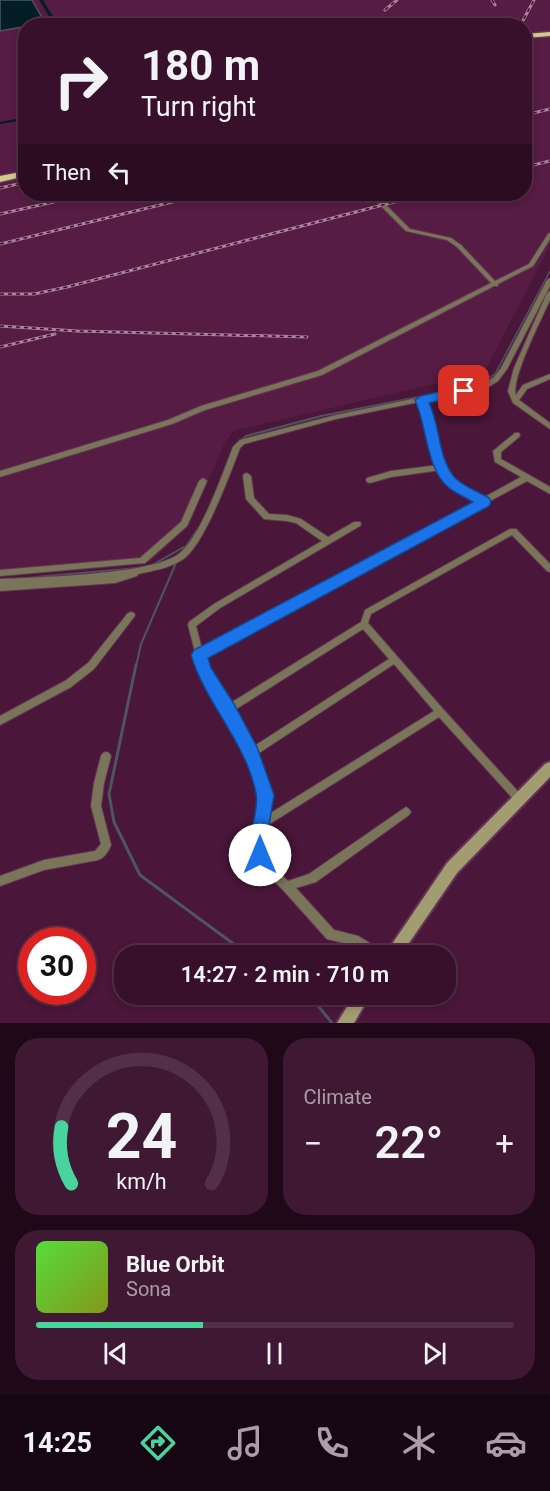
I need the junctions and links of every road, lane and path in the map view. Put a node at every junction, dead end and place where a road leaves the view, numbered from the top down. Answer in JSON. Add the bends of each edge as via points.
{"nodes":[{"id":1,"x":550,"y":32,"type":"edge"},
{"id":2,"x":532,"y":34,"type":"edge"},
{"id":3,"x":18,"y":174,"type":"edge"},
{"id":4,"x":0,"y":177,"type":"edge"},
{"id":5,"x":379,"y":201,"type":"edge"},
{"id":6,"x":550,"y":235,"type":"edge"},
{"id":7,"x":550,"y":280,"type":"edge"},
{"id":8,"x":496,"y":285,"type":"junction"},
{"id":9,"x":550,"y":293,"type":"edge"},
{"id":10,"x":550,"y":376,"type":"edge"},
{"id":11,"x":421,"y":400,"type":"junction"},
{"id":12,"x":515,"y":401,"type":"junction"},
{"id":13,"x":550,"y":427,"type":"edge"},
{"id":14,"x":517,"y":435,"type":"dead end"},
{"id":15,"x":443,"y":467,"type":"junction"},
{"id":16,"x":0,"y":474,"type":"edge"},
{"id":17,"x":248,"y":476,"type":"dead end"},
{"id":18,"x":526,"y":478,"type":"junction"},
{"id":19,"x":370,"y":480,"type":"dead end"},
{"id":20,"x":203,"y":481,"type":"dead end"},
{"id":21,"x":550,"y":491,"type":"edge"},
{"id":22,"x":484,"y":502,"type":"junction"},
{"id":23,"x":357,"y":524,"type":"dead end"},
{"id":24,"x":327,"y":540,"type":"junction"},
{"id":25,"x":550,"y":569,"type":"edge"},
{"id":26,"x":140,"y":570,"type":"junction"},
{"id":27,"x":0,"y":573,"type":"edge"},
{"id":28,"x":0,"y":582,"type":"edge"},
{"id":29,"x":0,"y":588,"type":"edge"},
{"id":30,"x":130,"y":615,"type":"dead end"},
{"id":31,"x":364,"y":624,"type":"junction"},
{"id":32,"x":199,"y":655,"type":"junction"},
{"id":33,"x":395,"y":659,"type":"junction"},
{"id":34,"x":228,"y":710,"type":"junction"},
{"id":35,"x":440,"y":712,"type":"junction"},
{"id":36,"x":0,"y":721,"type":"edge"},
{"id":37,"x":251,"y":753,"type":"junction"},
{"id":38,"x":106,"y":756,"type":"dead end"},
{"id":39,"x":550,"y":768,"type":"edge"},
{"id":40,"x":519,"y":799,"type":"junction"},
{"id":41,"x":406,"y":812,"type":"dead end"},
{"id":42,"x":260,"y":825,"type":"junction"},
{"id":43,"x":0,"y":881,"type":"edge"},
{"id":44,"x":287,"y":886,"type":"junction"},
{"id":45,"x":362,"y":945,"type":"edge"},
{"id":46,"x":399,"y":945,"type":"edge"},
{"id":47,"x":357,"y":1005,"type":"edge"},
{"id":48,"x":345,"y":1023,"type":"edge"}],
"edges":[{"from":1,"to":2,"type":"highway"},
{"from":3,"to":4,"type":"highway"},
{"from":5,"to":8,"type":"street","via":[[408,230],[449,239],[459,246]]},
{"from":6,"to":8,"type":"street","via":[[531,265]]},
{"from":7,"to":11,"type":"street","via":[[496,379],[485,386]]},
{"from":8,"to":16,"type":"street","via":[[320,373]]},
{"from":9,"to":12,"type":"street","via":[[517,368],[511,391]]},
{"from":10,"to":12,"type":"street","via":[[525,387]]},
{"from":11,"to":15,"type":"street"},
{"from":11,"to":26,"type":"street","via":[[242,442],[203,526],[182,557]]},
{"from":12,"to":13,"type":"street"},
{"from":14,"to":18,"type":"street","via":[[497,451],[498,460]]},
{"from":15,"to":19,"type":"street"},
{"from":15,"to":22,"type":"street","via":[[453,484]]},
{"from":17,"to":24,"type":"street","via":[[250,499],[267,518],[298,521]]},
{"from":18,"to":21,"type":"street"},
{"from":18,"to":22,"type":"street"},
{"from":20,"to":27,"type":"street","via":[[184,524],[142,561]]},
{"from":22,"to":32,"type":"street"},
{"from":23,"to":24,"type":"street"},
{"from":24,"to":32,"type":"street","via":[[192,625]]},
{"from":25,"to":31,"type":"street","via":[[513,531],[368,612]]},
{"from":26,"to":28,"type":"street"},
{"from":26,"to":29,"type":"street","via":[[115,580]]},
{"from":30,"to":36,"type":"street","via":[[91,666],[68,684]]},
{"from":31,"to":33,"type":"street"},
{"from":31,"to":34,"type":"street"},
{"from":32,"to":34,"type":"street","via":[[204,671]]},
{"from":33,"to":35,"type":"street"},
{"from":33,"to":37,"type":"street"},
{"from":34,"to":37,"type":"street"},
{"from":35,"to":40,"type":"street"},
{"from":35,"to":42,"type":"street"},
{"from":37,"to":42,"type":"street","via":[[265,795]]},
{"from":38,"to":43,"type":"street","via":[[96,806],[106,845],[98,855],[44,866]]},
{"from":39,"to":40,"type":"main road"},
{"from":40,"to":46,"type":"main road","via":[[452,868]]},
{"from":41,"to":44,"type":"street","via":[[312,878]]},
{"from":42,"to":44,"type":"street","via":[[260,861]]},
{"from":44,"to":45,"type":"street","via":[[331,935]]},
{"from":47,"to":48,"type":"main road"}]}
